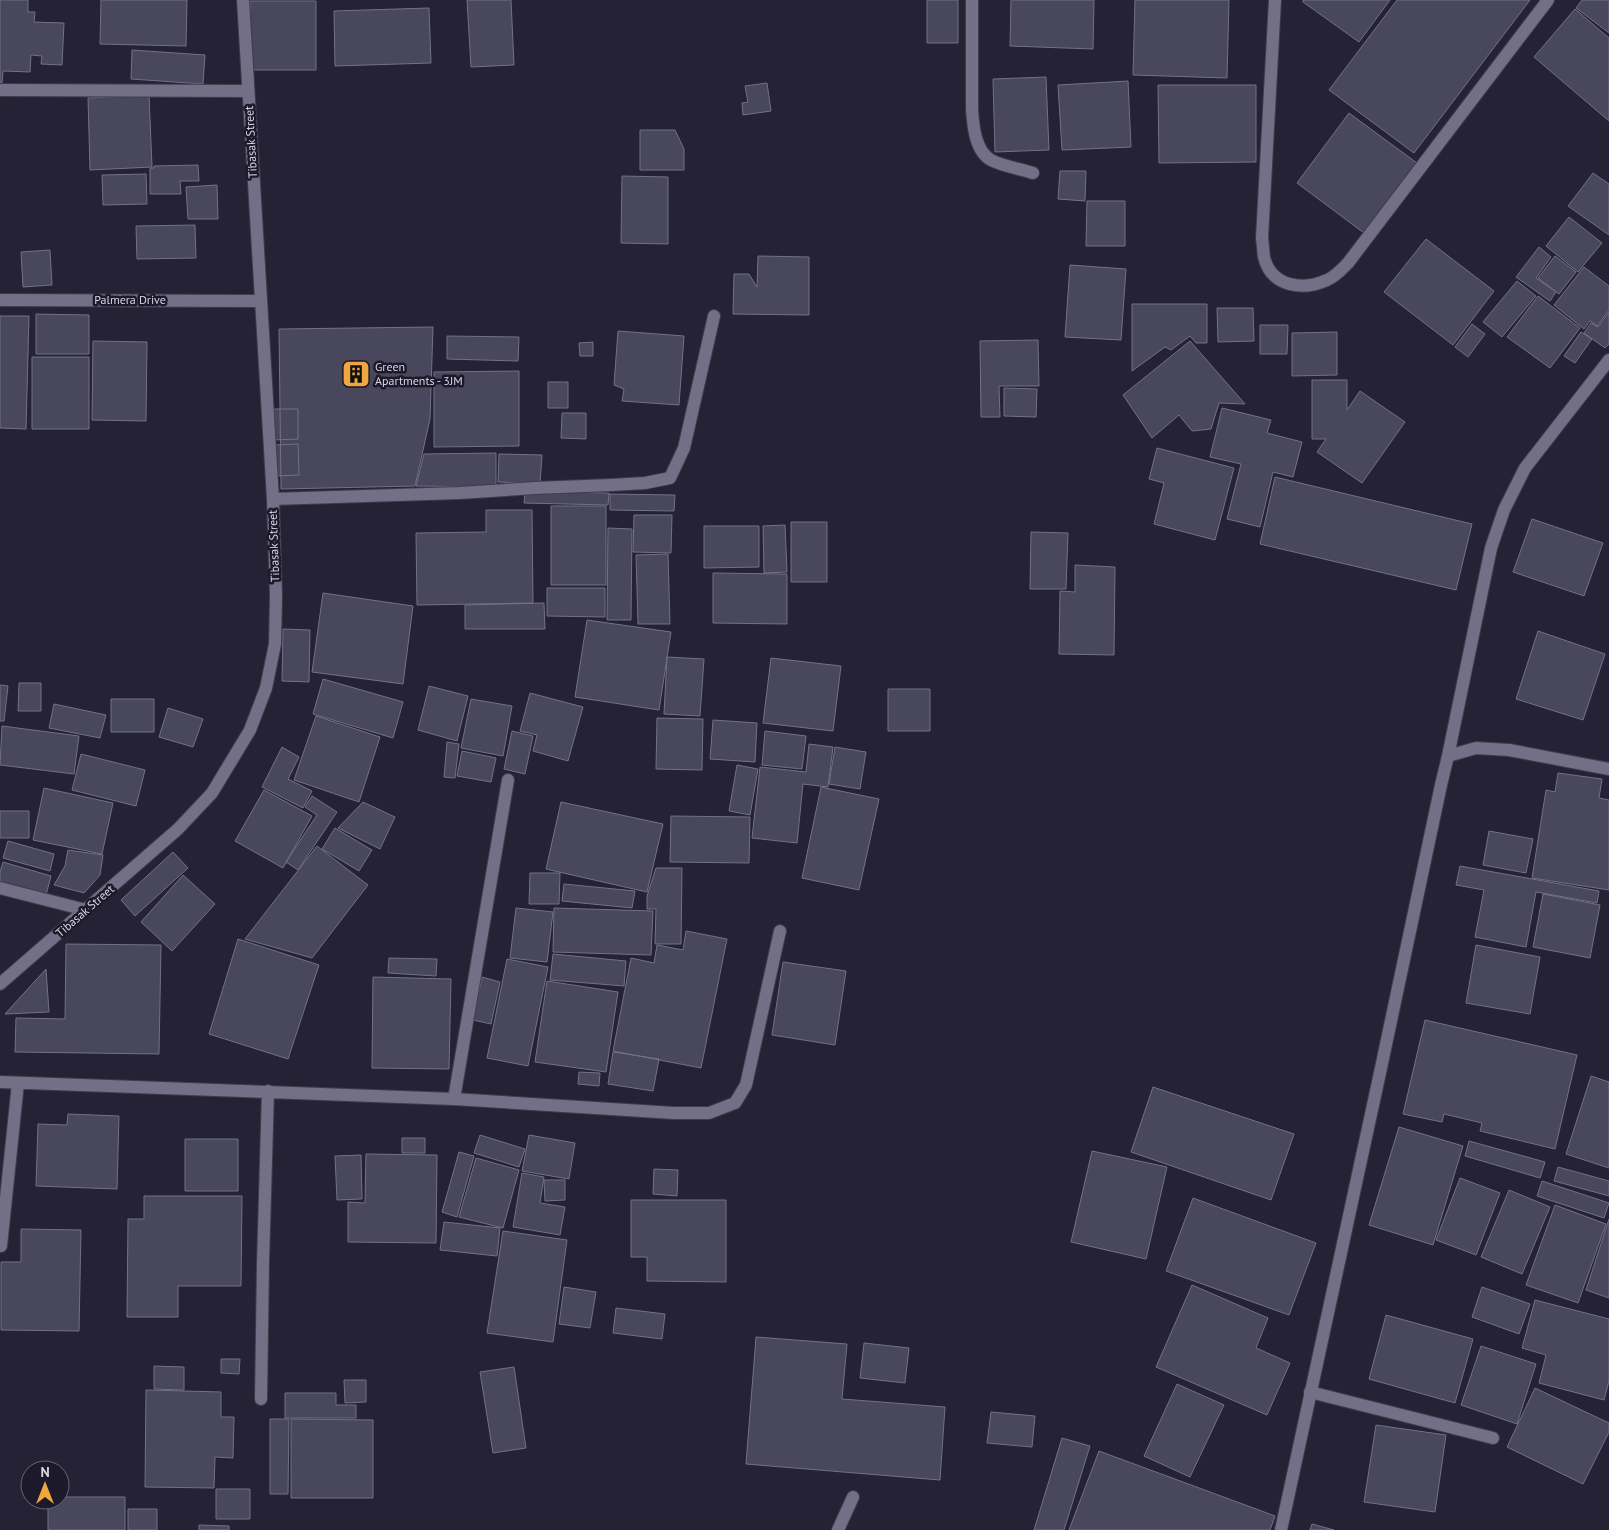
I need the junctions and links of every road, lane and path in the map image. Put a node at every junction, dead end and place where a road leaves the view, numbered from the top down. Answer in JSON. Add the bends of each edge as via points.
{"nodes":[{"id":1,"x":243,"y":0,"type":"edge"},
{"id":2,"x":972,"y":0,"type":"edge"},
{"id":3,"x":1275,"y":0,"type":"edge"},
{"id":4,"x":1548,"y":0,"type":"edge"},
{"id":5,"x":0,"y":90,"type":"edge"},
{"id":6,"x":248,"y":91,"type":"junction"},
{"id":7,"x":1033,"y":172,"type":"dead end"},
{"id":8,"x":0,"y":300,"type":"edge"},
{"id":9,"x":260,"y":300,"type":"junction"},
{"id":10,"x":714,"y":316,"type":"dead end"},
{"id":11,"x":1609,"y":360,"type":"edge"},
{"id":12,"x":273,"y":499,"type":"junction"},
{"id":13,"x":1448,"y":756,"type":"junction"},
{"id":14,"x":1609,"y":769,"type":"edge"},
{"id":15,"x":508,"y":780,"type":"dead end"},
{"id":16,"x":0,"y":888,"type":"edge"},
{"id":17,"x":86,"y":910,"type":"junction"},
{"id":18,"x":780,"y":931,"type":"dead end"},
{"id":19,"x":0,"y":984,"type":"edge"},
{"id":20,"x":0,"y":1082,"type":"edge"},
{"id":21,"x":18,"y":1083,"type":"junction"},
{"id":22,"x":268,"y":1091,"type":"junction"},
{"id":23,"x":454,"y":1099,"type":"junction"},
{"id":24,"x":1,"y":1246,"type":"edge"},
{"id":25,"x":1310,"y":1392,"type":"junction"},
{"id":26,"x":261,"y":1399,"type":"dead end"},
{"id":27,"x":1493,"y":1438,"type":"dead end"},
{"id":28,"x":854,"y":1497,"type":"dead end"},
{"id":29,"x":838,"y":1530,"type":"edge"},
{"id":30,"x":1281,"y":1530,"type":"edge"}],
"edges":[{"from":1,"to":6,"type":"street","name":"Tibasak Street"},
{"from":2,"to":7,"type":"street","via":[[972,109],[978,144],[990,160]]},
{"from":3,"to":4,"type":"street","via":[[1262,238],[1264,259],[1275,278],[1288,285],[1307,286],[1328,280],[1348,263]]},
{"from":5,"to":6,"type":"street"},
{"from":6,"to":9,"type":"street","name":"Tibasak Street"},
{"from":8,"to":9,"type":"street","name":"Palmera Drive"},
{"from":9,"to":12,"type":"street","name":"Tibasak Street"},
{"from":10,"to":12,"type":"street","via":[[684,448],[670,478],[611,485]]},
{"from":11,"to":13,"type":"street","via":[[1524,468],[1504,510],[1491,548]]},
{"from":12,"to":17,"type":"street","name":"Tibasak Street","via":[[275,644],[266,688],[250,730],[212,793],[178,829]]},
{"from":13,"to":14,"type":"street","via":[[1476,748],[1509,750]]},
{"from":13,"to":25,"type":"street"},
{"from":15,"to":23,"type":"street"},
{"from":16,"to":17,"type":"street"},
{"from":17,"to":19,"type":"street","name":"Tibasak Street"},
{"from":18,"to":23,"type":"street","via":[[746,1085],[735,1103],[709,1112],[674,1112]]},
{"from":20,"to":21,"type":"street"},
{"from":21,"to":22,"type":"street"},
{"from":21,"to":24,"type":"street"},
{"from":22,"to":23,"type":"street"},
{"from":22,"to":26,"type":"street"},
{"from":25,"to":27,"type":"street"},
{"from":25,"to":30,"type":"street"},
{"from":28,"to":29,"type":"street"}]}
